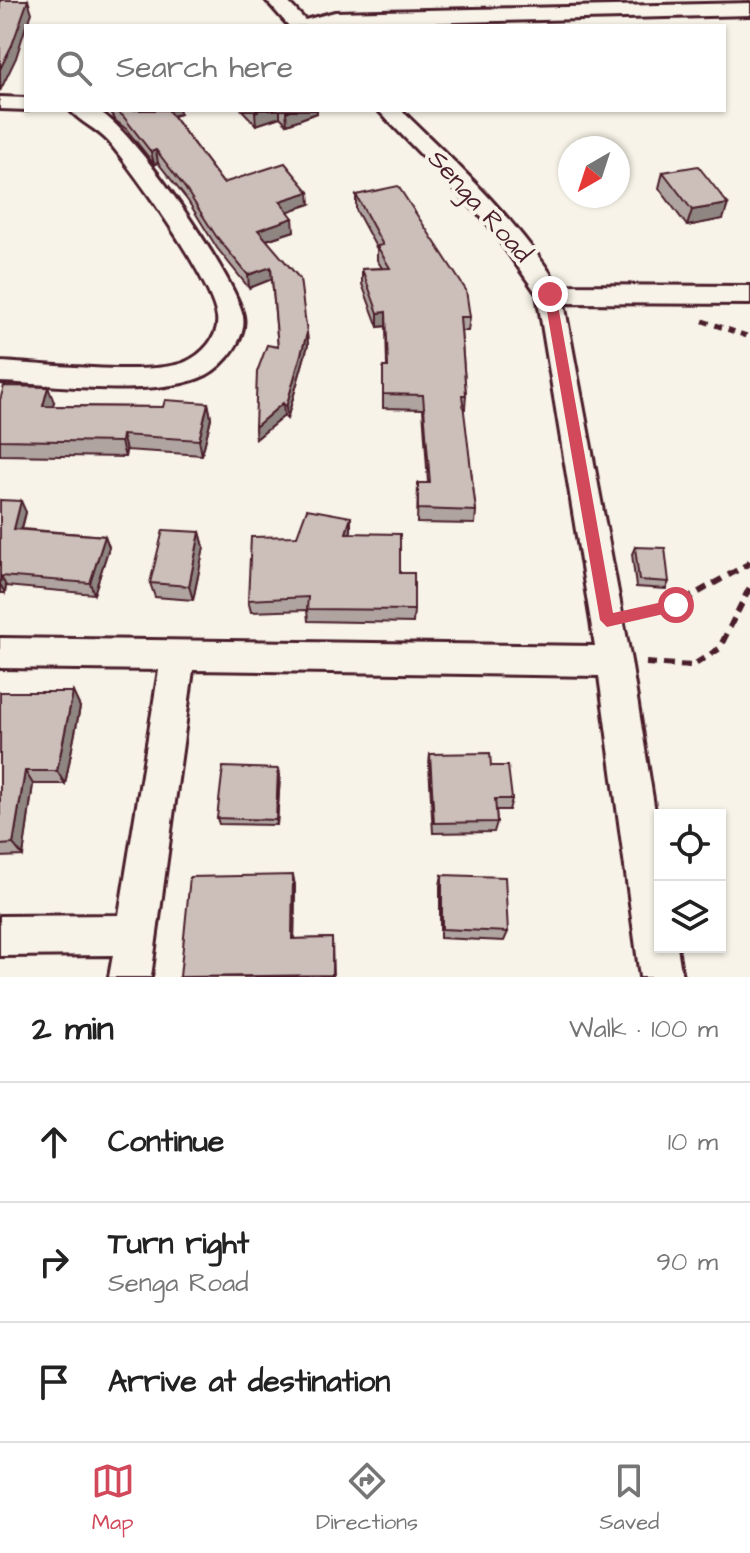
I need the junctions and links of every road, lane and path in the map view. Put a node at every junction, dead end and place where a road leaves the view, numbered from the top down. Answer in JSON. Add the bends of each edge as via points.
{"nodes":[{"id":1,"x":275,"y":0,"type":"edge"},
{"id":2,"x":750,"y":9,"type":"edge"},
{"id":3,"x":300,"y":24,"type":"edge"},
{"id":4,"x":310,"y":24,"type":"edge"},
{"id":5,"x":0,"y":103,"type":"edge"},
{"id":6,"x":24,"y":104,"type":"edge"},
{"id":7,"x":85,"y":112,"type":"edge"},
{"id":8,"x":391,"y":112,"type":"edge"},
{"id":9,"x":550,"y":294,"type":"junction"},
{"id":10,"x":750,"y":295,"type":"edge"},
{"id":11,"x":0,"y":372,"type":"edge"},
{"id":12,"x":750,"y":561,"type":"edge"},
{"id":13,"x":750,"y":587,"type":"edge"},
{"id":14,"x":607,"y":620,"type":"junction"},
{"id":15,"x":0,"y":653,"type":"edge"},
{"id":16,"x":178,"y":656,"type":"junction"},
{"id":17,"x":614,"y":661,"type":"junction"},
{"id":18,"x":137,"y":935,"type":"junction"},
{"id":19,"x":0,"y":936,"type":"edge"},
{"id":20,"x":130,"y":977,"type":"edge"},
{"id":21,"x":661,"y":977,"type":"edge"}],
"edges":[{"from":1,"to":3,"type":"street"},
{"from":2,"to":4,"type":"street","via":[[335,18]]},
{"from":5,"to":6,"type":"street"},
{"from":7,"to":11,"type":"street","via":[[115,136],[176,221],[227,307],[229,331],[206,362],[173,377]]},
{"from":8,"to":9,"type":"street","name":"Senga Road","via":[[492,214],[531,260]]},
{"from":9,"to":10,"type":"street"},
{"from":9,"to":14,"type":"street","name":"Senga Road"},
{"from":12,"to":14,"type":"path","via":[[676,605]]},
{"from":13,"to":17,"type":"path","via":[[719,649],[692,666]]},
{"from":14,"to":17,"type":"street","name":"Senga Road"},
{"from":15,"to":16,"type":"street"},
{"from":16,"to":17,"type":"street"},
{"from":16,"to":18,"type":"street"},
{"from":17,"to":21,"type":"street","name":"Senga Road"},
{"from":18,"to":19,"type":"street"},
{"from":18,"to":20,"type":"street"}]}
